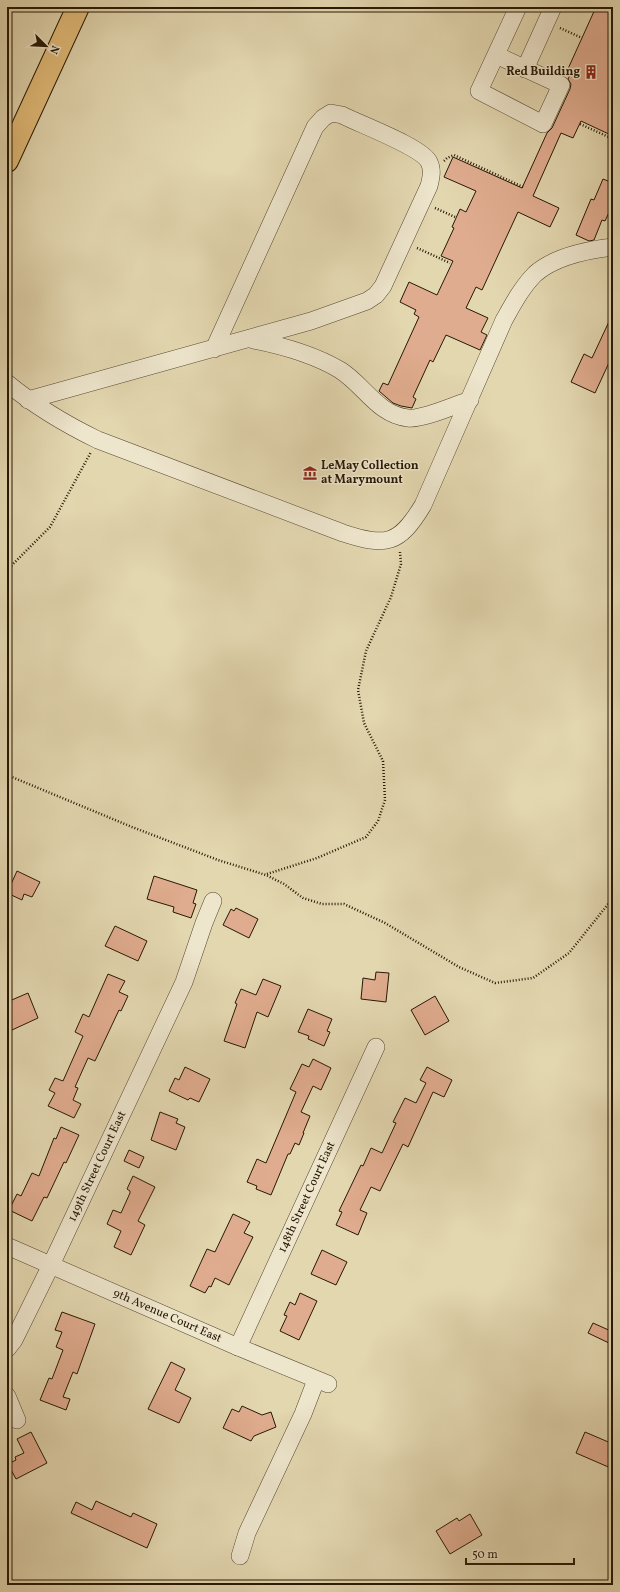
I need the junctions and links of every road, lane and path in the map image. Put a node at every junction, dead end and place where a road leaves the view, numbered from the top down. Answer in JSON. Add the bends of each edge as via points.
{"nodes":[{"id":1,"x":78,"y":7,"type":"edge"},
{"id":2,"x":518,"y":7,"type":"edge"},
{"id":3,"x":553,"y":7,"type":"edge"},
{"id":4,"x":558,"y":28,"type":"dead end"},
{"id":5,"x":582,"y":38,"type":"dead end"},
{"id":6,"x":496,"y":56,"type":"junction"},
{"id":7,"x":525,"y":69,"type":"junction"},
{"id":8,"x":580,"y":124,"type":"dead end"},
{"id":9,"x":613,"y":139,"type":"edge"},
{"id":10,"x":7,"y":161,"type":"edge"},
{"id":11,"x":431,"y":169,"type":"junction"},
{"id":12,"x":523,"y":187,"type":"dead end"},
{"id":13,"x":421,"y":202,"type":"junction"},
{"id":14,"x":455,"y":218,"type":"dead end"},
{"id":15,"x":403,"y":242,"type":"junction"},
{"id":16,"x":613,"y":248,"type":"edge"},
{"id":17,"x":450,"y":263,"type":"dead end"},
{"id":18,"x":249,"y":339,"type":"junction"},
{"id":19,"x":214,"y":349,"type":"junction"},
{"id":20,"x":7,"y":383,"type":"edge"},
{"id":21,"x":28,"y":400,"type":"junction"},
{"id":22,"x":470,"y":400,"type":"junction"},
{"id":23,"x":98,"y":440,"type":"junction"},
{"id":24,"x":400,"y":534,"type":"junction"},
{"id":25,"x":7,"y":570,"type":"edge"},
{"id":26,"x":7,"y":775,"type":"edge"},
{"id":27,"x":266,"y":874,"type":"junction"},
{"id":28,"x":613,"y":898,"type":"edge"},
{"id":29,"x":213,"y":901,"type":"dead end"},
{"id":30,"x":376,"y":1047,"type":"dead end"},
{"id":31,"x":7,"y":1246,"type":"edge"},
{"id":32,"x":51,"y":1265,"type":"junction"},
{"id":33,"x":238,"y":1347,"type":"junction"},
{"id":34,"x":7,"y":1349,"type":"edge"},
{"id":35,"x":7,"y":1396,"type":"edge"},
{"id":36,"x":17,"y":1420,"type":"dead end"},
{"id":37,"x":240,"y":1556,"type":"dead end"}],
"edges":[{"from":1,"to":10,"type":"main road"},
{"from":2,"to":6,"type":"street"},
{"from":3,"to":7,"type":"street"},
{"from":4,"to":5,"type":"path"},
{"from":6,"to":7,"type":"street"},
{"from":6,"to":7,"type":"street","via":[[480,91],[543,124],[561,85]]},
{"from":8,"to":9,"type":"path"},
{"from":11,"to":12,"type":"path","via":[[440,168],[447,158],[454,155]]},
{"from":11,"to":13,"type":"street","via":[[429,186]]},
{"from":11,"to":19,"type":"street","via":[[424,156],[408,146],[342,115],[331,113],[323,118],[315,127]]},
{"from":13,"to":14,"type":"path"},
{"from":13,"to":15,"type":"street"},
{"from":15,"to":17,"type":"path"},
{"from":15,"to":18,"type":"street","via":[[383,286],[367,301]]},
{"from":16,"to":22,"type":"street","via":[[563,258],[535,274],[504,320]]},
{"from":18,"to":19,"type":"street"},
{"from":18,"to":22,"type":"street","via":[[313,356],[340,370],[358,384],[369,397],[394,415],[415,418]]},
{"from":19,"to":21,"type":"street"},
{"from":20,"to":21,"type":"street"},
{"from":21,"to":23,"type":"street","via":[[64,423]]},
{"from":22,"to":24,"type":"street","via":[[423,505],[413,523]]},
{"from":23,"to":24,"type":"street","via":[[365,540],[389,541]]},
{"from":23,"to":25,"type":"path","via":[[50,527]]},
{"from":24,"to":27,"type":"path","via":[[401,564],[391,597],[366,651],[358,690],[364,723],[383,761],[385,800],[378,822],[366,837],[317,858]]},
{"from":26,"to":27,"type":"path","via":[[218,860]]},
{"from":27,"to":28,"type":"path","via":[[303,898],[322,904],[344,904],[385,922],[459,967],[495,983],[533,978],[569,953]]},
{"from":29,"to":32,"type":"street","name":"149th Street Court East","via":[[184,982]]},
{"from":30,"to":33,"type":"street","name":"148th Street Court East"},
{"from":31,"to":32,"type":"street","name":"9th Avenue Court East"},
{"from":32,"to":33,"type":"street","name":"9th Avenue Court East"},
{"from":32,"to":34,"type":"street","name":"149th Street Court East","via":[[14,1340]]},
{"from":33,"to":37,"type":"street","name":"9th Avenue Court East","via":[[322,1382],[303,1414],[247,1533]]},
{"from":35,"to":36,"type":"street"}]}
